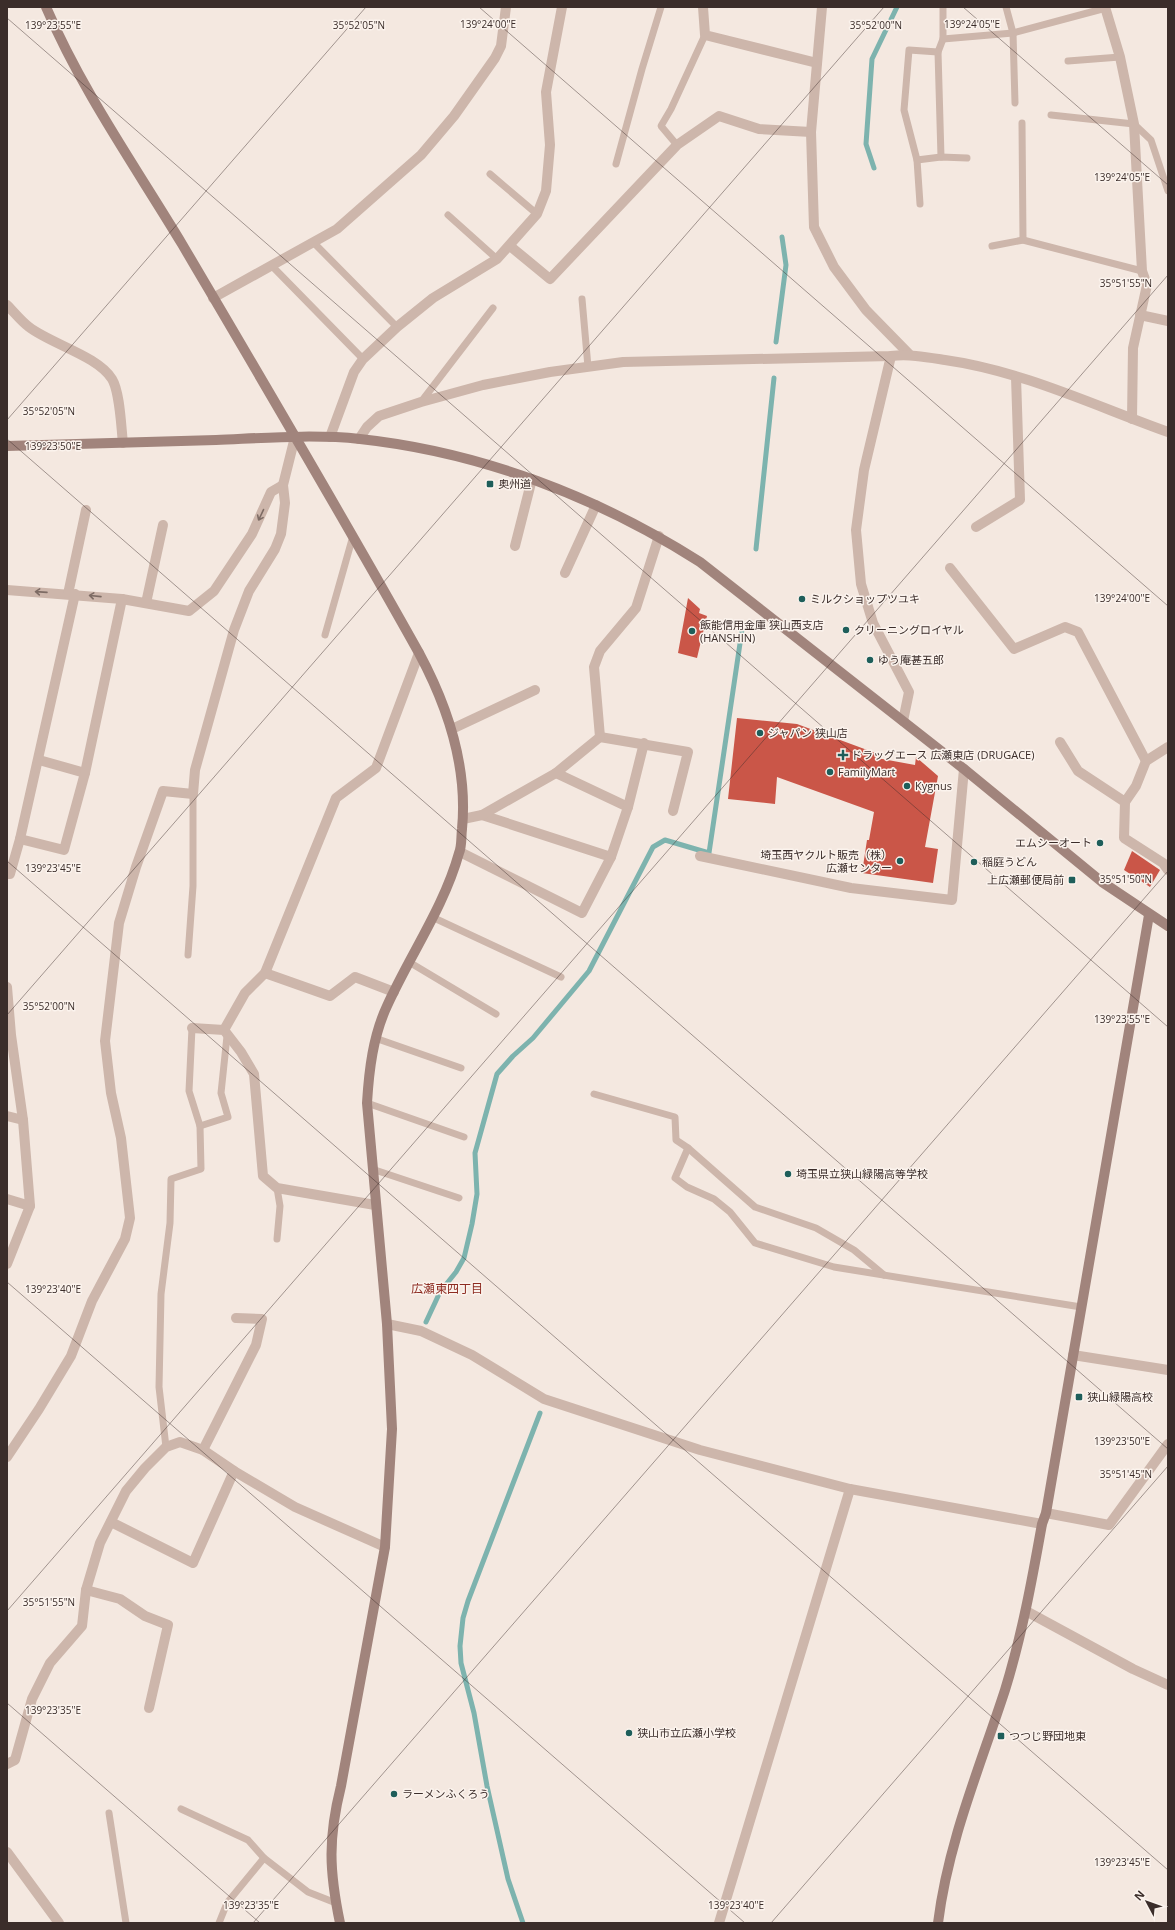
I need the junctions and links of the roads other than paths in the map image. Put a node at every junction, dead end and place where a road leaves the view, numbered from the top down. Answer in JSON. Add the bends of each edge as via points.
{"nodes":[{"id":1,"x":46,"y":7,"type":"edge"},
{"id":2,"x":506,"y":7,"type":"edge"},
{"id":3,"x":562,"y":7,"type":"edge"},
{"id":4,"x":661,"y":7,"type":"edge"},
{"id":5,"x":703,"y":7,"type":"edge"},
{"id":6,"x":822,"y":7,"type":"edge"},
{"id":7,"x":943,"y":7,"type":"edge"},
{"id":8,"x":1006,"y":7,"type":"edge"},
{"id":9,"x":1106,"y":8,"type":"edge"},
{"id":10,"x":1013,"y":33,"type":"junction"},
{"id":11,"x":706,"y":35,"type":"junction"},
{"id":12,"x":943,"y":39,"type":"junction"},
{"id":13,"x":938,"y":52,"type":"junction"},
{"id":14,"x":1120,"y":57,"type":"junction"},
{"id":15,"x":1068,"y":61,"type":"dead end"},
{"id":16,"x":817,"y":63,"type":"junction"},
{"id":17,"x":1015,"y":103,"type":"dead end"},
{"id":18,"x":1052,"y":115,"type":"dead end"},
{"id":19,"x":1022,"y":123,"type":"dead end"},
{"id":20,"x":1134,"y":124,"type":"junction"},
{"id":21,"x":811,"y":132,"type":"junction"},
{"id":22,"x":677,"y":145,"type":"junction"},
{"id":23,"x":941,"y":157,"type":"junction"},
{"id":24,"x":967,"y":158,"type":"dead end"},
{"id":25,"x":917,"y":160,"type":"junction"},
{"id":26,"x":616,"y":164,"type":"dead end"},
{"id":27,"x":490,"y":174,"type":"dead end"},
{"id":28,"x":1168,"y":191,"type":"edge"},
{"id":29,"x":920,"y":204,"type":"dead end"},
{"id":30,"x":537,"y":214,"type":"junction"},
{"id":31,"x":448,"y":215,"type":"dead end"},
{"id":32,"x":1023,"y":240,"type":"junction"},
{"id":33,"x":314,"y":243,"type":"junction"},
{"id":34,"x":510,"y":246,"type":"junction"},
{"id":35,"x":992,"y":246,"type":"dead end"},
{"id":36,"x":497,"y":259,"type":"junction"},
{"id":37,"x":272,"y":266,"type":"junction"},
{"id":38,"x":1142,"y":271,"type":"junction"},
{"id":39,"x":214,"y":298,"type":"junction"},
{"id":40,"x":582,"y":299,"type":"dead end"},
{"id":41,"x":7,"y":305,"type":"edge"},
{"id":42,"x":493,"y":308,"type":"dead end"},
{"id":43,"x":1140,"y":315,"type":"junction"},
{"id":44,"x":1168,"y":321,"type":"edge"},
{"id":45,"x":396,"y":327,"type":"junction"},
{"id":46,"x":909,"y":354,"type":"junction"},
{"id":47,"x":891,"y":356,"type":"junction"},
{"id":48,"x":363,"y":359,"type":"junction"},
{"id":49,"x":588,"y":367,"type":"junction"},
{"id":50,"x":1016,"y":377,"type":"junction"},
{"id":51,"x":421,"y":402,"type":"junction"},
{"id":52,"x":1132,"y":420,"type":"junction"},
{"id":53,"x":1168,"y":432,"type":"edge"},
{"id":54,"x":296,"y":437,"type":"junction"},
{"id":55,"x":330,"y":437,"type":"junction"},
{"id":56,"x":360,"y":439,"type":"junction"},
{"id":57,"x":123,"y":443,"type":"junction"},
{"id":58,"x":7,"y":446,"type":"edge"},
{"id":59,"x":532,"y":479,"type":"junction"},
{"id":60,"x":284,"y":485,"type":"junction"},
{"id":61,"x":596,"y":505,"type":"junction"},
{"id":62,"x":86,"y":510,"type":"dead end"},
{"id":63,"x":163,"y":525,"type":"dead end"},
{"id":64,"x":976,"y":526,"type":"dead end"},
{"id":65,"x":353,"y":536,"type":"junction"},
{"id":66,"x":659,"y":536,"type":"junction"},
{"id":67,"x":515,"y":546,"type":"dead end"},
{"id":68,"x":950,"y":568,"type":"dead end"},
{"id":69,"x":565,"y":573,"type":"dead end"},
{"id":70,"x":7,"y":590,"type":"edge"},
{"id":71,"x":72,"y":594,"type":"junction"},
{"id":72,"x":122,"y":599,"type":"junction"},
{"id":73,"x":146,"y":603,"type":"junction"},
{"id":74,"x":325,"y":635,"type":"dead end"},
{"id":75,"x":419,"y":653,"type":"junction"},
{"id":76,"x":535,"y":690,"type":"dead end"},
{"id":77,"x":903,"y":721,"type":"junction"},
{"id":78,"x":452,"y":729,"type":"junction"},
{"id":79,"x":600,"y":737,"type":"junction"},
{"id":80,"x":1060,"y":742,"type":"dead end"},
{"id":81,"x":644,"y":743,"type":"junction"},
{"id":82,"x":1168,"y":747,"type":"edge"},
{"id":83,"x":39,"y":760,"type":"junction"},
{"id":84,"x":1146,"y":762,"type":"junction"},
{"id":85,"x":964,"y":769,"type":"junction"},
{"id":86,"x":85,"y":773,"type":"junction"},
{"id":87,"x":556,"y":773,"type":"junction"},
{"id":88,"x":193,"y":794,"type":"junction"},
{"id":89,"x":1125,"y":802,"type":"junction"},
{"id":90,"x":628,"y":807,"type":"junction"},
{"id":91,"x":673,"y":811,"type":"dead end"},
{"id":92,"x":482,"y":815,"type":"junction"},
{"id":93,"x":463,"y":819,"type":"junction"},
{"id":94,"x":20,"y":839,"type":"junction"},
{"id":95,"x":460,"y":852,"type":"junction"},
{"id":96,"x":700,"y":856,"type":"dead end"},
{"id":97,"x":610,"y":857,"type":"junction"},
{"id":98,"x":1168,"y":870,"type":"edge"},
{"id":99,"x":7,"y":874,"type":"edge"},
{"id":100,"x":1149,"y":915,"type":"junction"},
{"id":101,"x":432,"y":917,"type":"junction"},
{"id":102,"x":1168,"y":926,"type":"edge"},
{"id":103,"x":188,"y":955,"type":"dead end"},
{"id":104,"x":409,"y":962,"type":"junction"},
{"id":105,"x":265,"y":974,"type":"junction"},
{"id":106,"x":561,"y":977,"type":"dead end"},
{"id":107,"x":7,"y":987,"type":"edge"},
{"id":108,"x":394,"y":992,"type":"junction"},
{"id":109,"x":496,"y":1014,"type":"dead end"},
{"id":110,"x":192,"y":1028,"type":"joint"},
{"id":111,"x":226,"y":1033,"type":"junction"},
{"id":112,"x":9,"y":1034,"type":"edge"},
{"id":113,"x":375,"y":1038,"type":"junction"},
{"id":114,"x":461,"y":1068,"type":"dead end"},
{"id":115,"x":594,"y":1094,"type":"dead end"},
{"id":116,"x":367,"y":1103,"type":"junction"},
{"id":117,"x":7,"y":1116,"type":"edge"},
{"id":118,"x":23,"y":1120,"type":"junction"},
{"id":119,"x":200,"y":1126,"type":"junction"},
{"id":120,"x":464,"y":1137,"type":"dead end"},
{"id":121,"x":688,"y":1148,"type":"junction"},
{"id":122,"x":372,"y":1169,"type":"junction"},
{"id":123,"x":277,"y":1188,"type":"junction"},
{"id":124,"x":459,"y":1198,"type":"dead end"},
{"id":125,"x":7,"y":1199,"type":"edge"},
{"id":126,"x":375,"y":1205,"type":"junction"},
{"id":127,"x":30,"y":1206,"type":"junction"},
{"id":128,"x":277,"y":1239,"type":"dead end"},
{"id":129,"x":7,"y":1264,"type":"edge"},
{"id":130,"x":884,"y":1275,"type":"junction"},
{"id":131,"x":1081,"y":1307,"type":"junction"},
{"id":132,"x":236,"y":1318,"type":"dead end"},
{"id":133,"x":386,"y":1324,"type":"junction"},
{"id":134,"x":1073,"y":1355,"type":"junction"},
{"id":135,"x":1168,"y":1370,"type":"edge"},
{"id":136,"x":1168,"y":1444,"type":"edge"},
{"id":137,"x":166,"y":1447,"type":"junction"},
{"id":138,"x":203,"y":1450,"type":"junction"},
{"id":139,"x":7,"y":1457,"type":"edge"},
{"id":140,"x":234,"y":1471,"type":"junction"},
{"id":141,"x":850,"y":1489,"type":"junction"},
{"id":142,"x":1046,"y":1513,"type":"junction"},
{"id":143,"x":111,"y":1522,"type":"junction"},
{"id":144,"x":1042,"y":1524,"type":"junction"},
{"id":145,"x":385,"y":1547,"type":"junction"},
{"id":146,"x":86,"y":1590,"type":"junction"},
{"id":147,"x":1026,"y":1611,"type":"junction"},
{"id":148,"x":1168,"y":1685,"type":"edge"},
{"id":149,"x":149,"y":1708,"type":"dead end"},
{"id":150,"x":7,"y":1764,"type":"edge"},
{"id":151,"x":181,"y":1810,"type":"dead end"},
{"id":152,"x":108,"y":1813,"type":"dead end"},
{"id":153,"x":7,"y":1852,"type":"edge"},
{"id":154,"x":264,"y":1858,"type":"junction"},
{"id":155,"x":336,"y":1903,"type":"junction"},
{"id":156,"x":59,"y":1923,"type":"edge"},
{"id":157,"x":126,"y":1923,"type":"edge"},
{"id":158,"x":219,"y":1923,"type":"edge"},
{"id":159,"x":340,"y":1923,"type":"edge"},
{"id":160,"x":719,"y":1923,"type":"edge"},
{"id":161,"x":938,"y":1923,"type":"edge"}],
"edges":[{"from":1,"to":39,"type":"street","via":[[82,80]]},
{"from":2,"to":33,"type":"street","via":[[501,46],[454,116],[420,155],[337,229]]},
{"from":3,"to":30,"type":"street","via":[[546,92],[550,145],[546,190]]},
{"from":4,"to":26,"type":"lane"},
{"from":5,"to":11,"type":"street"},
{"from":6,"to":16,"type":"street"},
{"from":7,"to":12,"type":"lane"},
{"from":8,"to":10,"type":"lane"},
{"from":9,"to":10,"type":"lane"},
{"from":9,"to":14,"type":"street"},
{"from":10,"to":12,"type":"lane"},
{"from":10,"to":17,"type":"lane"},
{"from":11,"to":16,"type":"street"},
{"from":11,"to":22,"type":"lane","via":[[661,126]]},
{"from":12,"to":13,"type":"lane"},
{"from":13,"to":23,"type":"lane"},
{"from":13,"to":25,"type":"lane","via":[[908,50],[904,110]]},
{"from":14,"to":15,"type":"lane"},
{"from":14,"to":20,"type":"street"},
{"from":16,"to":21,"type":"street"},
{"from":18,"to":20,"type":"lane"},
{"from":19,"to":32,"type":"lane"},
{"from":20,"to":28,"type":"lane","via":[[1151,140]]},
{"from":20,"to":38,"type":"street"},
{"from":21,"to":22,"type":"street","via":[[759,129],[719,116]]},
{"from":21,"to":46,"type":"street","via":[[814,227],[834,267],[866,310]]},
{"from":22,"to":34,"type":"street","via":[[550,280]]},
{"from":23,"to":24,"type":"lane"},
{"from":23,"to":25,"type":"lane"},
{"from":25,"to":29,"type":"lane"},
{"from":27,"to":30,"type":"lane"},
{"from":30,"to":34,"type":"street"},
{"from":31,"to":36,"type":"lane"},
{"from":32,"to":35,"type":"lane"},
{"from":32,"to":38,"type":"lane"},
{"from":33,"to":37,"type":"street"},
{"from":33,"to":45,"type":"lane"},
{"from":34,"to":36,"type":"street"},
{"from":36,"to":45,"type":"street","via":[[433,298]]},
{"from":37,"to":39,"type":"street"},
{"from":37,"to":48,"type":"lane"},
{"from":38,"to":43,"type":"street","via":[[1147,285]]},
{"from":39,"to":54,"type":"street"},
{"from":40,"to":49,"type":"lane"},
{"from":41,"to":57,"type":"street","via":[[29,327],[62,347],[95,362],[112,379],[118,399]]},
{"from":42,"to":51,"type":"lane"},
{"from":43,"to":44,"type":"street"},
{"from":43,"to":52,"type":"street","via":[[1134,348]]},
{"from":45,"to":48,"type":"street"},
{"from":46,"to":47,"type":"street"},
{"from":46,"to":50,"type":"street","via":[[967,363]]},
{"from":47,"to":49,"type":"street","via":[[623,362]]},
{"from":47,"to":77,"type":"street","via":[[864,470],[856,530],[861,584],[873,623],[909,692]]},
{"from":48,"to":55,"type":"street","via":[[354,372]]},
{"from":49,"to":51,"type":"street","via":[[483,386]]},
{"from":50,"to":52,"type":"street"},
{"from":50,"to":64,"type":"street","via":[[1020,500]]},
{"from":51,"to":56,"type":"street","via":[[379,416],[367,427]]},
{"from":52,"to":53,"type":"street"},
{"from":54,"to":55,"type":"street"},
{"from":54,"to":57,"type":"street"},
{"from":54,"to":60,"type":"street"},
{"from":54,"to":65,"type":"street"},
{"from":55,"to":56,"type":"street"},
{"from":56,"to":59,"type":"street","via":[[403,444],[453,455]]},
{"from":57,"to":58,"type":"street"},
{"from":59,"to":61,"type":"street"},
{"from":59,"to":67,"type":"street"},
{"from":60,"to":73,"type":"street","one_way":true,"via":[[271,492],[252,534],[214,591],[189,611]]},
{"from":60,"to":88,"type":"street","via":[[285,503],[281,534],[275,549],[249,591],[234,630],[194,770]]},
{"from":61,"to":66,"type":"street"},
{"from":61,"to":69,"type":"street"},
{"from":62,"to":71,"type":"street"},
{"from":63,"to":73,"type":"street"},
{"from":65,"to":74,"type":"lane"},
{"from":65,"to":75,"type":"street"},
{"from":66,"to":77,"type":"street","via":[[706,566]]},
{"from":66,"to":79,"type":"street","via":[[636,608],[600,651],[594,667]]},
{"from":68,"to":84,"type":"street","via":[[1014,649],[1065,627],[1078,632]]},
{"from":71,"to":70,"type":"street","one_way":true},
{"from":72,"to":71,"type":"street","one_way":true},
{"from":71,"to":83,"type":"street"},
{"from":72,"to":73,"type":"street"},
{"from":72,"to":86,"type":"street"},
{"from":75,"to":78,"type":"street","via":[[439,694]]},
{"from":75,"to":105,"type":"street","via":[[376,768],[336,798]]},
{"from":76,"to":78,"type":"street"},
{"from":77,"to":85,"type":"street"},
{"from":78,"to":93,"type":"street","via":[[460,772]]},
{"from":79,"to":81,"type":"street"},
{"from":79,"to":87,"type":"street"},
{"from":80,"to":89,"type":"street","via":[[1078,771]]},
{"from":81,"to":90,"type":"street"},
{"from":81,"to":91,"type":"street","via":[[688,752]]},
{"from":82,"to":84,"type":"street"},
{"from":83,"to":86,"type":"street"},
{"from":83,"to":94,"type":"street"},
{"from":84,"to":89,"type":"street","via":[[1136,786]]},
{"from":85,"to":96,"type":"street","via":[[952,900],[851,888]]},
{"from":85,"to":100,"type":"street","via":[[1102,882]]},
{"from":86,"to":94,"type":"street","via":[[64,850]]},
{"from":87,"to":90,"type":"street"},
{"from":87,"to":92,"type":"street"},
{"from":88,"to":103,"type":"lane","via":[[193,886]]},
{"from":88,"to":139,"type":"street","via":[[163,791],[119,923],[105,1041],[111,1093],[121,1138],[130,1218],[125,1239],[92,1301],[71,1356]]},
{"from":89,"to":98,"type":"street","via":[[1124,838]]},
{"from":90,"to":97,"type":"street"},
{"from":92,"to":93,"type":"street"},
{"from":92,"to":97,"type":"street"},
{"from":93,"to":95,"type":"street"},
{"from":94,"to":99,"type":"street","via":[[10,874]]},
{"from":95,"to":97,"type":"street","via":[[582,913]]},
{"from":95,"to":101,"type":"street","via":[[450,882]]},
{"from":100,"to":102,"type":"street"},
{"from":100,"to":131,"type":"street"},
{"from":101,"to":104,"type":"street"},
{"from":101,"to":106,"type":"lane"},
{"from":104,"to":108,"type":"street"},
{"from":104,"to":109,"type":"lane"},
{"from":105,"to":108,"type":"street","via":[[330,996],[355,976]]},
{"from":105,"to":111,"type":"street","via":[[245,993]]},
{"from":107,"to":112,"type":"street"},
{"from":108,"to":113,"type":"street"},
{"from":110,"to":111,"type":"street"},
{"from":110,"to":119,"type":"lane","via":[[189,1091]]},
{"from":111,"to":119,"type":"lane","via":[[221,1093],[228,1117]]},
{"from":111,"to":123,"type":"street","via":[[254,1074],[263,1176]]},
{"from":112,"to":118,"type":"street"},
{"from":113,"to":114,"type":"lane"},
{"from":113,"to":116,"type":"street","via":[[369,1070]]},
{"from":115,"to":121,"type":"lane","via":[[675,1117],[676,1140]]},
{"from":116,"to":120,"type":"lane"},
{"from":116,"to":122,"type":"street"},
{"from":117,"to":118,"type":"street"},
{"from":118,"to":127,"type":"street"},
{"from":119,"to":137,"type":"lane","via":[[201,1169],[171,1180],[170,1223],[161,1294],[159,1387]]},
{"from":121,"to":130,"type":"lane","via":[[755,1207],[816,1228],[854,1250]]},
{"from":121,"to":130,"type":"lane","via":[[676,1178],[686,1187],[714,1199],[730,1212],[755,1243],[834,1267]]},
{"from":122,"to":124,"type":"lane"},
{"from":122,"to":126,"type":"street"},
{"from":123,"to":126,"type":"street"},
{"from":123,"to":128,"type":"lane","via":[[280,1206]]},
{"from":125,"to":127,"type":"street"},
{"from":126,"to":133,"type":"street"},
{"from":127,"to":129,"type":"street"},
{"from":130,"to":131,"type":"lane"},
{"from":131,"to":134,"type":"street"},
{"from":132,"to":138,"type":"street","via":[[262,1319],[256,1345]]},
{"from":133,"to":141,"type":"street","via":[[421,1331],[472,1355],[544,1399],[700,1450]]},
{"from":133,"to":145,"type":"street","via":[[392,1429]]},
{"from":134,"to":135,"type":"street"},
{"from":134,"to":142,"type":"street"},
{"from":136,"to":142,"type":"street","via":[[1109,1525]]},
{"from":137,"to":138,"type":"street","via":[[180,1442]]},
{"from":137,"to":143,"type":"street","via":[[126,1491]]},
{"from":138,"to":140,"type":"street"},
{"from":140,"to":143,"type":"street","via":[[193,1563]]},
{"from":140,"to":145,"type":"street","via":[[295,1507]]},
{"from":141,"to":144,"type":"street"},
{"from":141,"to":160,"type":"street"},
{"from":142,"to":144,"type":"street"},
{"from":143,"to":146,"type":"street","via":[[100,1544]]},
{"from":144,"to":147,"type":"street"},
{"from":145,"to":155,"type":"street","via":[[333,1817],[330,1847]]},
{"from":146,"to":149,"type":"street","via":[[120,1599],[146,1616],[168,1624]]},
{"from":146,"to":150,"type":"street","via":[[82,1626],[50,1663],[32,1699],[15,1760]]},
{"from":147,"to":148,"type":"street"},
{"from":147,"to":161,"type":"street","via":[[1005,1689],[959,1825]]},
{"from":151,"to":154,"type":"lane","via":[[248,1840]]},
{"from":152,"to":157,"type":"lane"},
{"from":153,"to":156,"type":"street"},
{"from":154,"to":155,"type":"lane","via":[[308,1892]]},
{"from":154,"to":158,"type":"lane","via":[[228,1903]]},
{"from":155,"to":159,"type":"street"}]}
